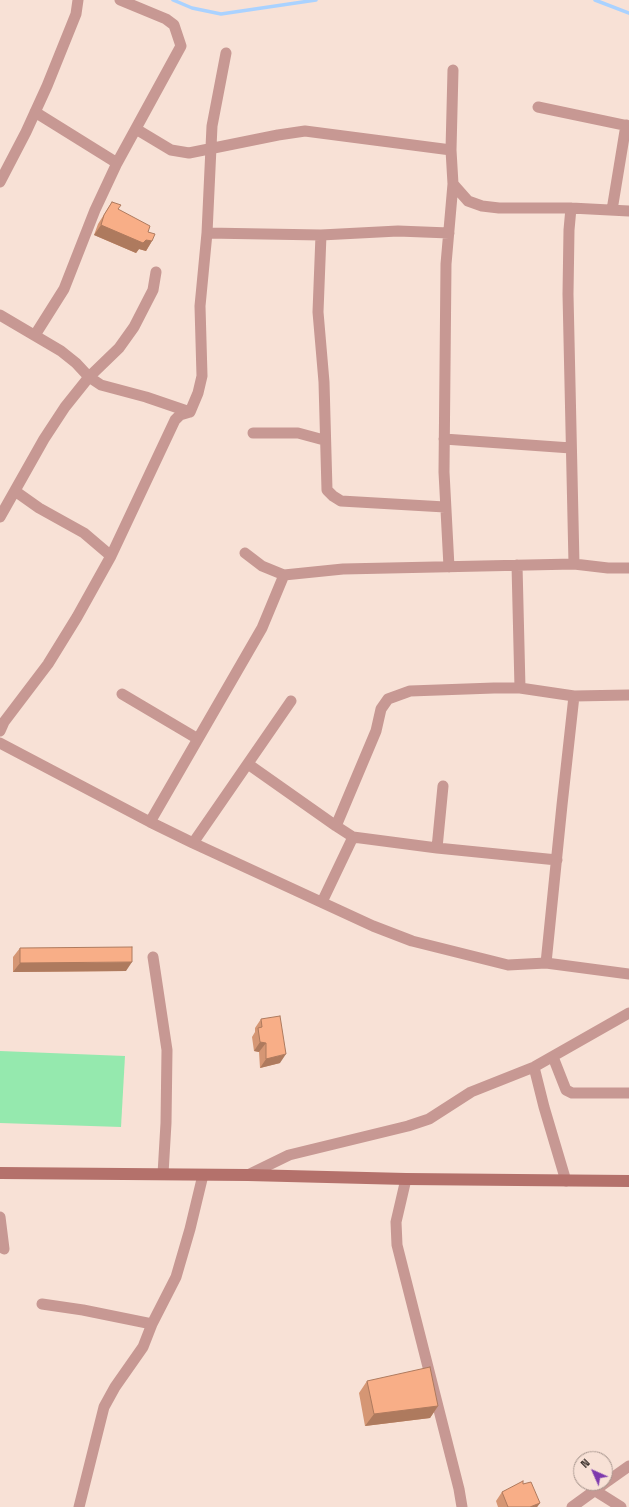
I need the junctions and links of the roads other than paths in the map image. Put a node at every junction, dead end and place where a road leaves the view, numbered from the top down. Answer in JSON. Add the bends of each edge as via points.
{"nodes":[{"id":1,"x":78,"y":0,"type":"edge"},
{"id":2,"x":120,"y":0,"type":"edge"},
{"id":3,"x":226,"y":54,"type":"dead end"},
{"id":4,"x":453,"y":70,"type":"dead end"},
{"id":5,"x":538,"y":107,"type":"dead end"},
{"id":6,"x":35,"y":112,"type":"junction"},
{"id":7,"x":627,"y":125,"type":"edge"},
{"id":8,"x":136,"y":129,"type":"junction"},
{"id":9,"x":211,"y":148,"type":"junction"},
{"id":10,"x":452,"y":150,"type":"junction"},
{"id":11,"x":117,"y":163,"type":"junction"},
{"id":12,"x":0,"y":182,"type":"edge"},
{"id":13,"x":453,"y":184,"type":"junction"},
{"id":14,"x":468,"y":201,"type":"junction"},
{"id":15,"x":571,"y":208,"type":"junction"},
{"id":16,"x":450,"y":210,"type":"junction"},
{"id":17,"x":612,"y":210,"type":"junction"},
{"id":18,"x":629,"y":211,"type":"edge"},
{"id":19,"x":207,"y":233,"type":"junction"},
{"id":20,"x":448,"y":233,"type":"junction"},
{"id":21,"x":321,"y":235,"type":"junction"},
{"id":22,"x":156,"y":272,"type":"dead end"},
{"id":23,"x":0,"y":316,"type":"edge"},
{"id":24,"x":35,"y":335,"type":"junction"},
{"id":25,"x":88,"y":377,"type":"junction"},
{"id":26,"x":190,"y":412,"type":"junction"},
{"id":27,"x":253,"y":433,"type":"dead end"},
{"id":28,"x":444,"y":439,"type":"junction"},
{"id":29,"x":324,"y":440,"type":"junction"},
{"id":30,"x":572,"y":448,"type":"junction"},
{"id":31,"x":15,"y":491,"type":"junction"},
{"id":32,"x":445,"y":507,"type":"junction"},
{"id":33,"x":0,"y":517,"type":"edge"},
{"id":34,"x":245,"y":553,"type":"dead end"},
{"id":35,"x":111,"y":556,"type":"junction"},
{"id":36,"x":574,"y":564,"type":"junction"},
{"id":37,"x":517,"y":565,"type":"junction"},
{"id":38,"x":449,"y":567,"type":"junction"},
{"id":39,"x":629,"y":568,"type":"edge"},
{"id":40,"x":284,"y":575,"type":"junction"},
{"id":41,"x":520,"y":688,"type":"junction"},
{"id":42,"x":122,"y":694,"type":"dead end"},
{"id":43,"x":629,"y":695,"type":"edge"},
{"id":44,"x":574,"y":696,"type":"junction"},
{"id":45,"x":291,"y":701,"type":"dead end"},
{"id":46,"x":0,"y":731,"type":"edge"},
{"id":47,"x":198,"y":739,"type":"junction"},
{"id":48,"x":0,"y":743,"type":"edge"},
{"id":49,"x":248,"y":764,"type":"junction"},
{"id":50,"x":443,"y":786,"type":"dead end"},
{"id":51,"x":150,"y":822,"type":"junction"},
{"id":52,"x":336,"y":826,"type":"junction"},
{"id":53,"x":353,"y":837,"type":"junction"},
{"id":54,"x":193,"y":844,"type":"junction"},
{"id":55,"x":437,"y":848,"type":"junction"},
{"id":56,"x":557,"y":860,"type":"junction"},
{"id":57,"x":322,"y":902,"type":"junction"},
{"id":58,"x":153,"y":957,"type":"dead end"},
{"id":59,"x":546,"y":963,"type":"junction"},
{"id":60,"x":629,"y":974,"type":"edge"},
{"id":61,"x":629,"y":1013,"type":"edge"},
{"id":62,"x":553,"y":1058,"type":"junction"},
{"id":63,"x":534,"y":1067,"type":"junction"},
{"id":64,"x":629,"y":1093,"type":"edge"},
{"id":65,"x":0,"y":1173,"type":"edge"},
{"id":66,"x":163,"y":1174,"type":"junction"},
{"id":67,"x":203,"y":1175,"type":"junction"},
{"id":68,"x":248,"y":1175,"type":"junction"},
{"id":69,"x":406,"y":1179,"type":"junction"},
{"id":70,"x":566,"y":1181,"type":"junction"},
{"id":71,"x":629,"y":1181,"type":"edge"},
{"id":72,"x":0,"y":1217,"type":"edge"},
{"id":73,"x":4,"y":1249,"type":"dead end"},
{"id":74,"x":42,"y":1304,"type":"dead end"},
{"id":75,"x":152,"y":1324,"type":"junction"},
{"id":76,"x":629,"y":1466,"type":"edge"},
{"id":77,"x":613,"y":1477,"type":"edge"},
{"id":78,"x":593,"y":1491,"type":"edge"},
{"id":79,"x":596,"y":1491,"type":"edge"},
{"id":80,"x":79,"y":1507,"type":"edge"},
{"id":81,"x":462,"y":1507,"type":"edge"},
{"id":82,"x":572,"y":1507,"type":"edge"},
{"id":83,"x":621,"y":1507,"type":"edge"}],
"edges":[{"from":1,"to":6,"type":"street","via":[[76,14]]},
{"from":2,"to":8,"type":"street","via":[[166,19],[174,25],[181,46]]},
{"from":3,"to":9,"type":"street","via":[[212,126]]},
{"from":4,"to":10,"type":"street"},
{"from":5,"to":7,"type":"street"},
{"from":6,"to":11,"type":"street"},
{"from":6,"to":12,"type":"street"},
{"from":7,"to":17,"type":"street"},
{"from":8,"to":9,"type":"street","via":[[171,150],[189,153]]},
{"from":8,"to":11,"type":"street"},
{"from":9,"to":10,"type":"street","via":[[305,131]]},
{"from":9,"to":19,"type":"street"},
{"from":10,"to":13,"type":"street"},
{"from":11,"to":24,"type":"street","via":[[95,210],[64,289]]},
{"from":13,"to":14,"type":"street"},
{"from":13,"to":16,"type":"street"},
{"from":14,"to":15,"type":"street","via":[[499,208]]},
{"from":14,"to":16,"type":"street"},
{"from":15,"to":17,"type":"street"},
{"from":15,"to":30,"type":"street","via":[[568,294]]},
{"from":16,"to":20,"type":"street"},
{"from":17,"to":18,"type":"street"},
{"from":19,"to":21,"type":"street"},
{"from":19,"to":26,"type":"street","via":[[200,306],[202,376]]},
{"from":20,"to":21,"type":"street","via":[[398,231]]},
{"from":20,"to":28,"type":"street"},
{"from":21,"to":29,"type":"street","via":[[318,312],[324,382]]},
{"from":22,"to":25,"type":"street","via":[[153,290],[134,327],[119,348]]},
{"from":23,"to":24,"type":"street"},
{"from":24,"to":25,"type":"street","via":[[61,350]]},
{"from":25,"to":26,"type":"street","via":[[101,385]]},
{"from":25,"to":31,"type":"street","via":[[65,407]]},
{"from":26,"to":35,"type":"street","via":[[180,415],[175,420]]},
{"from":27,"to":29,"type":"street","via":[[298,433]]},
{"from":28,"to":30,"type":"street"},
{"from":28,"to":32,"type":"street"},
{"from":29,"to":32,"type":"street","via":[[327,490],[341,501]]},
{"from":30,"to":36,"type":"street"},
{"from":31,"to":33,"type":"street"},
{"from":31,"to":35,"type":"street","via":[[39,508],[84,533]]},
{"from":32,"to":38,"type":"street"},
{"from":34,"to":40,"type":"street","via":[[262,566]]},
{"from":35,"to":46,"type":"street","via":[[78,617]]},
{"from":36,"to":37,"type":"street"},
{"from":36,"to":39,"type":"street"},
{"from":37,"to":38,"type":"street"},
{"from":37,"to":41,"type":"street"},
{"from":38,"to":40,"type":"street","via":[[343,569]]},
{"from":40,"to":47,"type":"street","via":[[262,628]]},
{"from":41,"to":44,"type":"street"},
{"from":41,"to":52,"type":"street","via":[[410,691],[388,699],[381,709],[376,730]]},
{"from":42,"to":47,"type":"street"},
{"from":43,"to":44,"type":"street"},
{"from":44,"to":56,"type":"street"},
{"from":45,"to":49,"type":"street"},
{"from":47,"to":51,"type":"street"},
{"from":48,"to":51,"type":"street"},
{"from":49,"to":52,"type":"street"},
{"from":49,"to":54,"type":"street"},
{"from":50,"to":55,"type":"street"},
{"from":51,"to":54,"type":"street"},
{"from":52,"to":53,"type":"street"},
{"from":53,"to":55,"type":"street"},
{"from":53,"to":57,"type":"street"},
{"from":54,"to":57,"type":"street"},
{"from":55,"to":56,"type":"street"},
{"from":56,"to":59,"type":"street"},
{"from":57,"to":59,"type":"street","via":[[412,941],[508,965]]},
{"from":58,"to":66,"type":"street","via":[[167,1050]]},
{"from":59,"to":60,"type":"street"},
{"from":61,"to":62,"type":"street"},
{"from":62,"to":63,"type":"street"},
{"from":62,"to":64,"type":"street","via":[[566,1090],[572,1093]]},
{"from":63,"to":68,"type":"street","via":[[471,1092],[429,1119],[289,1155]]},
{"from":63,"to":70,"type":"street"},
{"from":65,"to":66,"type":"main road"},
{"from":66,"to":67,"type":"main road"},
{"from":67,"to":68,"type":"main road"},
{"from":67,"to":75,"type":"street","via":[[176,1277]]},
{"from":68,"to":69,"type":"main road"},
{"from":69,"to":70,"type":"main road"},
{"from":69,"to":81,"type":"street","via":[[396,1222],[397,1245]]},
{"from":70,"to":71,"type":"main road"},
{"from":72,"to":73,"type":"street"},
{"from":74,"to":75,"type":"street"},
{"from":75,"to":80,"type":"street","via":[[143,1347],[104,1407]]},
{"from":76,"to":77,"type":"street"},
{"from":78,"to":82,"type":"street"},
{"from":79,"to":83,"type":"street"}]}
